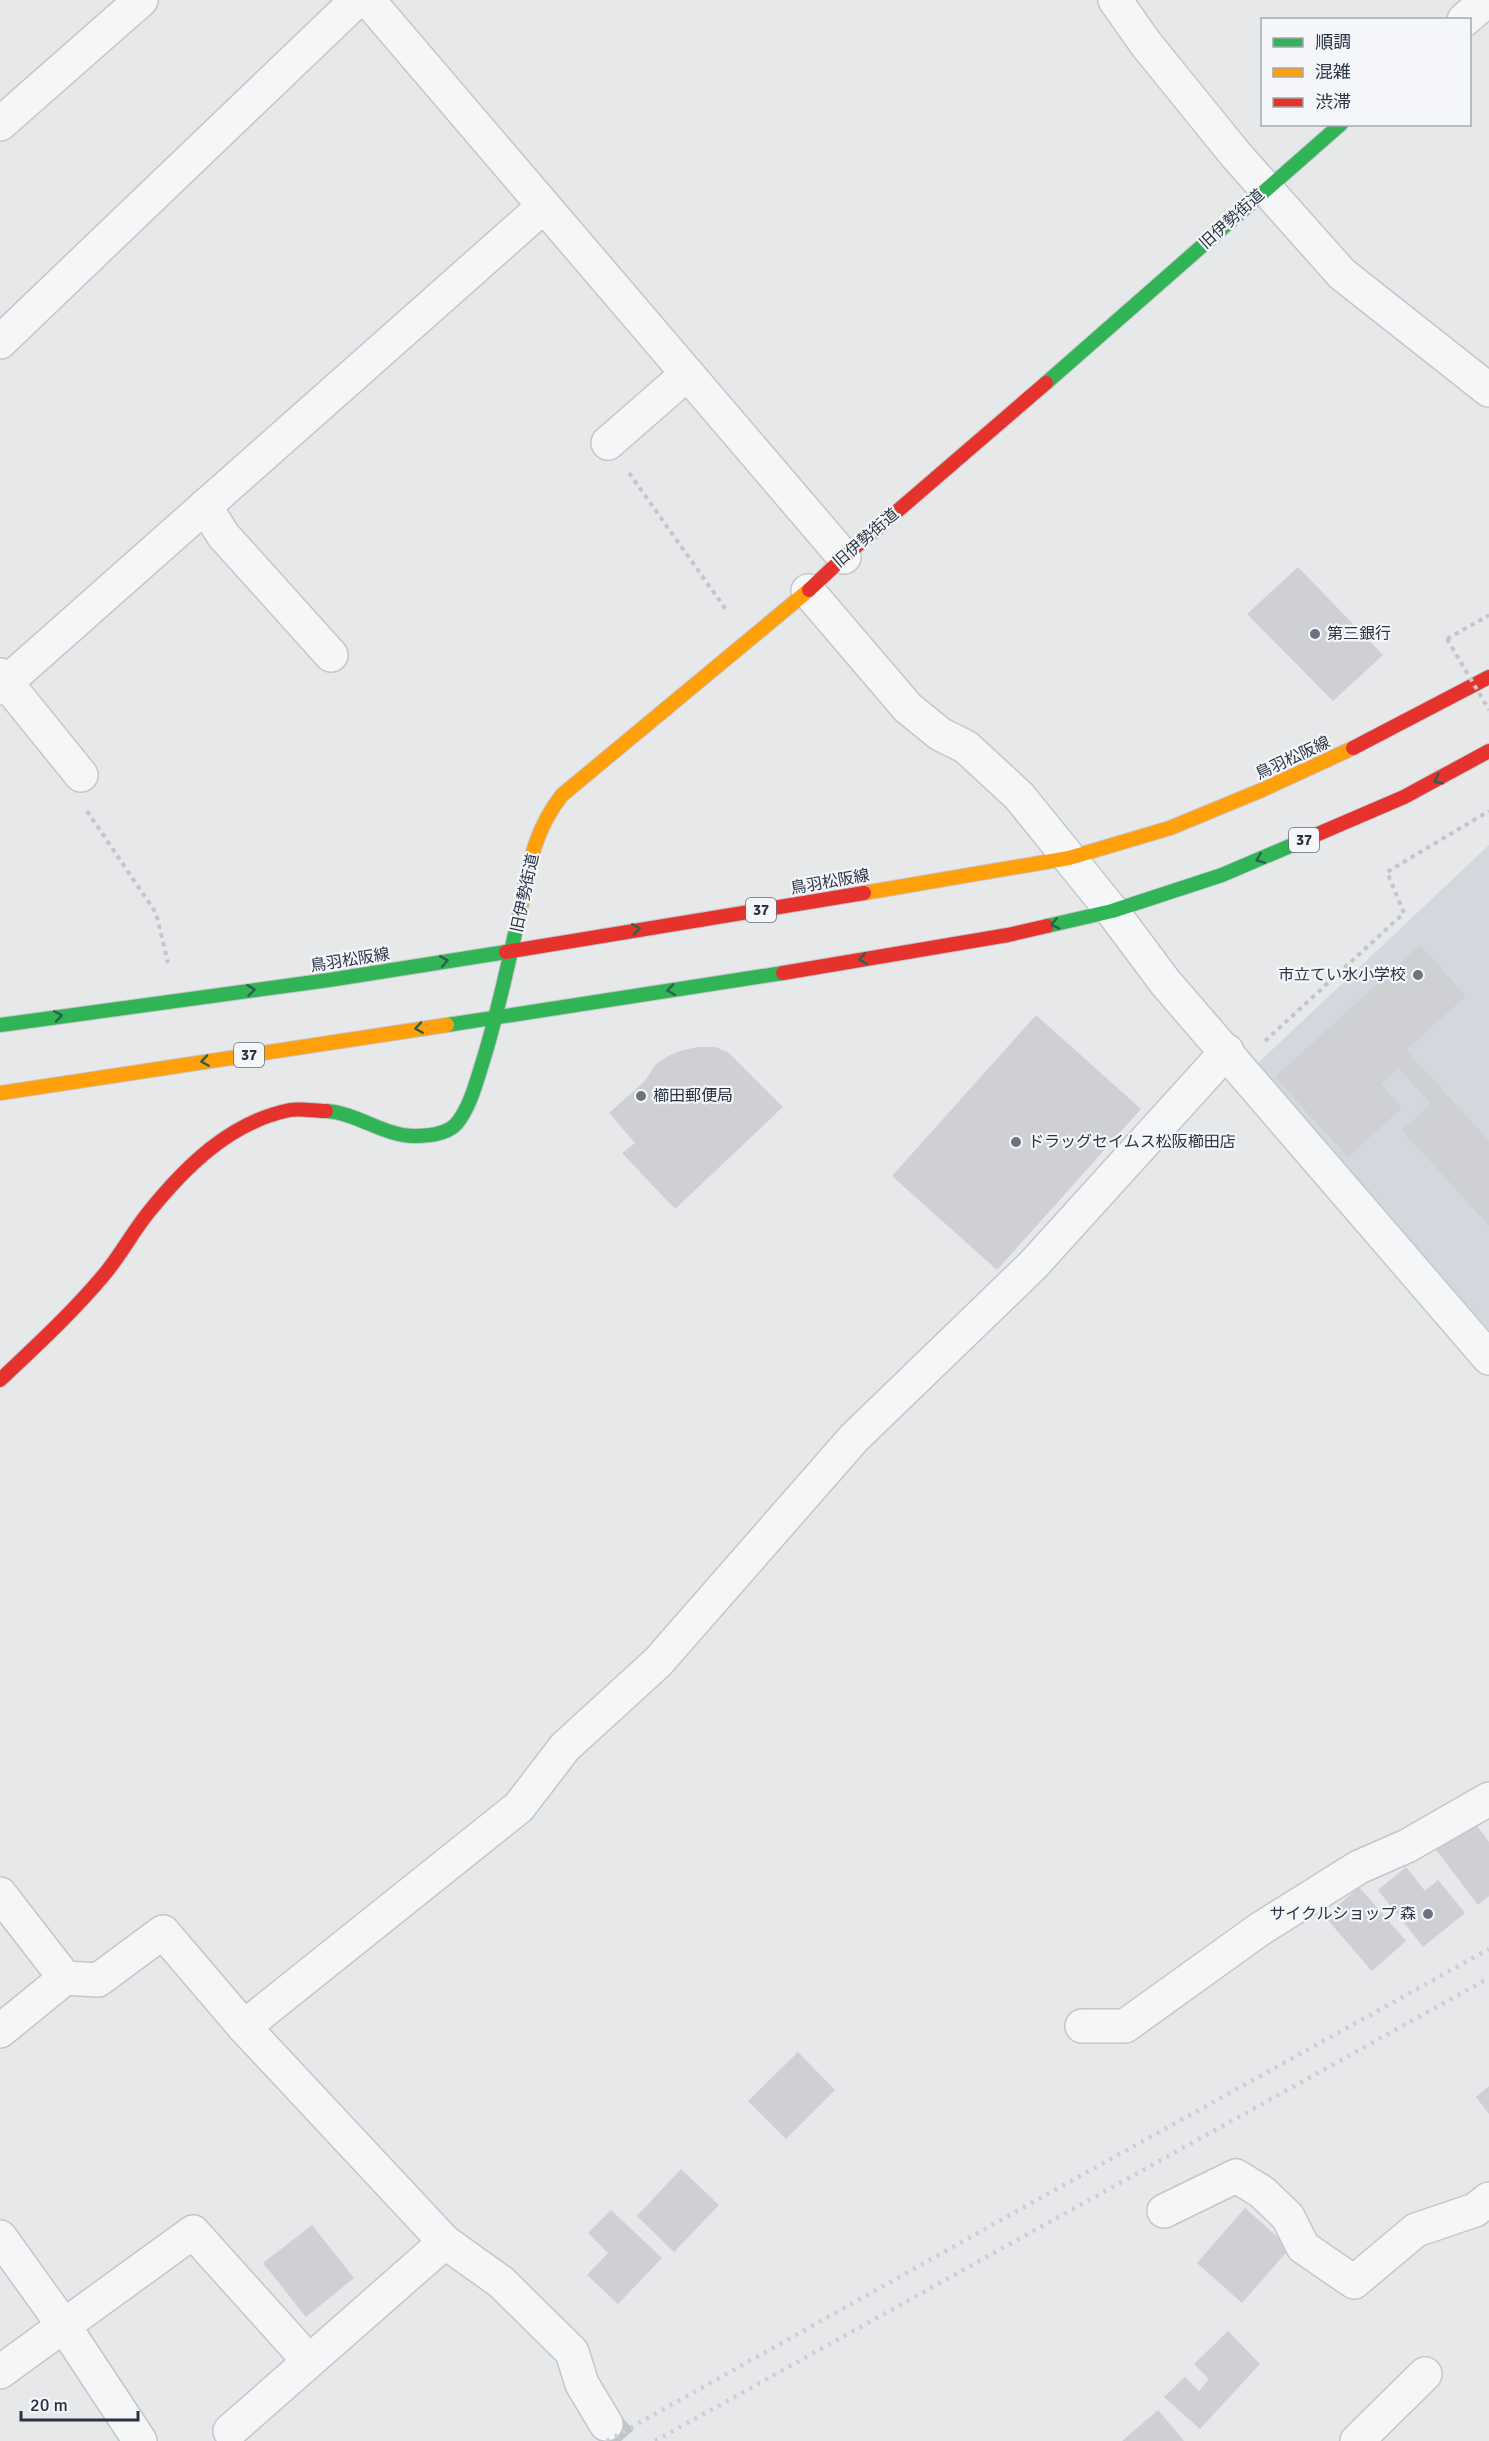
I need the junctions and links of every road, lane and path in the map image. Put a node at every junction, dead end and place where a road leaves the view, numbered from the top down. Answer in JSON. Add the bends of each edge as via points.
{"nodes":[{"id":1,"x":141,"y":0,"type":"edge"},
{"id":2,"x":357,"y":0,"type":"edge"},
{"id":3,"x":368,"y":0,"type":"edge"},
{"id":4,"x":1114,"y":0,"type":"edge"},
{"id":5,"x":1487,"y":0,"type":"edge"},
{"id":6,"x":1466,"y":18,"type":"edge"},
{"id":7,"x":0,"y":124,"type":"edge"},
{"id":8,"x":1339,"y":126,"type":"edge"},
{"id":9,"x":1265,"y":189,"type":"junction"},
{"id":10,"x":544,"y":206,"type":"junction"},
{"id":11,"x":0,"y":342,"type":"edge"},
{"id":12,"x":687,"y":374,"type":"junction"},
{"id":13,"x":1489,"y":390,"type":"edge"},
{"id":14,"x":608,"y":444,"type":"joint"},
{"id":15,"x":205,"y":506,"type":"junction"},
{"id":16,"x":844,"y":556,"type":"junction"},
{"id":17,"x":808,"y":591,"type":"junction"},
{"id":18,"x":1489,"y":615,"type":"edge"},
{"id":19,"x":748,"y":641,"type":"junction"},
{"id":20,"x":332,"y":655,"type":"dead end"},
{"id":21,"x":1489,"y":677,"type":"edge"},
{"id":22,"x":2,"y":682,"type":"edge"},
{"id":23,"x":1489,"y":710,"type":"edge"},
{"id":24,"x":1489,"y":751,"type":"edge"},
{"id":25,"x":81,"y":775,"type":"joint"},
{"id":26,"x":1489,"y":811,"type":"edge"},
{"id":27,"x":1069,"y":858,"type":"junction"},
{"id":28,"x":1112,"y":911,"type":"junction"},
{"id":29,"x":513,"y":950,"type":"junction"},
{"id":30,"x":169,"y":967,"type":"dead end"},
{"id":31,"x":497,"y":1016,"type":"junction"},
{"id":32,"x":0,"y":1025,"type":"edge"},
{"id":33,"x":1227,"y":1051,"type":"junction"},
{"id":34,"x":0,"y":1093,"type":"edge"},
{"id":35,"x":1489,"y":1358,"type":"edge"},
{"id":36,"x":0,"y":1380,"type":"edge"},
{"id":37,"x":1489,"y":1799,"type":"edge"},
{"id":38,"x":0,"y":1894,"type":"edge"},
{"id":39,"x":65,"y":1978,"type":"junction"},
{"id":40,"x":1082,"y":2026,"type":"dead end"},
{"id":41,"x":244,"y":2027,"type":"junction"},
{"id":42,"x":0,"y":2031,"type":"edge"},
{"id":43,"x":1489,"y":2199,"type":"edge"},
{"id":44,"x":1164,"y":2211,"type":"dead end"},
{"id":45,"x":0,"y":2236,"type":"edge"},
{"id":46,"x":445,"y":2242,"type":"junction"},
{"id":47,"x":64,"y":2326,"type":"junction"},
{"id":48,"x":309,"y":2361,"type":"junction"},
{"id":49,"x":0,"y":2372,"type":"edge"},
{"id":50,"x":1425,"y":2374,"type":"dead end"},
{"id":51,"x":606,"y":2424,"type":"tunnel mouth"},
{"id":52,"x":230,"y":2431,"type":"dead end"},
{"id":53,"x":140,"y":2441,"type":"edge"},
{"id":54,"x":1357,"y":2441,"type":"edge"}],
"edges":[{"from":1,"to":7,"type":"street"},
{"from":2,"to":11,"type":"street"},
{"from":3,"to":10,"type":"street"},
{"from":4,"to":9,"type":"street"},
{"from":5,"to":6,"type":"street"},
{"from":8,"to":9,"type":"main road","name":"旧伊勢街道"},
{"from":9,"to":13,"type":"street","via":[[1342,274]]},
{"from":9,"to":16,"type":"main road","name":"旧伊勢街道"},
{"from":10,"to":12,"type":"street"},
{"from":10,"to":15,"type":"street"},
{"from":12,"to":14,"type":"street"},
{"from":12,"to":16,"type":"street"},
{"from":14,"to":19,"type":"path"},
{"from":15,"to":20,"type":"street","via":[[223,535]]},
{"from":15,"to":22,"type":"street"},
{"from":16,"to":17,"type":"main road","name":"旧伊勢街道"},
{"from":17,"to":19,"type":"main road","name":"旧伊勢街道"},
{"from":17,"to":27,"type":"street","via":[[908,708],[940,734],[966,747],[996,773]]},
{"from":18,"to":23,"type":"path","bridge":true,"via":[[1447,639]]},
{"from":19,"to":29,"type":"main road","name":"旧伊勢街道","via":[[562,795],[547,814],[536,841]]},
{"from":21,"to":27,"type":"main road","name":"鳥羽松阪線","number":"37","via":[[1366,742],[1262,790],[1170,828]]},
{"from":22,"to":25,"type":"street"},
{"from":24,"to":28,"type":"main road","number":"37","one_way":true,"via":[[1404,797],[1244,866]]},
{"from":25,"to":30,"type":"path","via":[[72,789],[156,913]]},
{"from":26,"to":33,"type":"path","via":[[1387,872],[1404,913],[1266,1041],[1244,1050]]},
{"from":27,"to":28,"type":"street"},
{"from":29,"to":27,"type":"main road","name":"鳥羽松阪線","number":"37","one_way":true},
{"from":28,"to":31,"type":"main road","number":"37","one_way":true,"via":[[1008,935]]},
{"from":28,"to":33,"type":"street","via":[[1165,982]]},
{"from":29,"to":31,"type":"main road","name":"旧伊勢街道"},
{"from":32,"to":29,"type":"main road","name":"鳥羽松阪線","number":"37","one_way":true,"via":[[329,980]]},
{"from":31,"to":34,"type":"main road","number":"37","one_way":true},
{"from":31,"to":36,"type":"main road","name":"旧伊勢街道","via":[[472,1095],[457,1123],[447,1131],[413,1136],[340,1112],[291,1110],[225,1136],[149,1212],[105,1274],[67,1317]]},
{"from":33,"to":35,"type":"street"},
{"from":33,"to":41,"type":"street","via":[[1033,1265],[854,1438],[658,1662],[565,1747],[519,1807]]},
{"from":37,"to":40,"type":"street","via":[[1407,1846],[1359,1867],[1280,1917],[1125,2026]]},
{"from":38,"to":39,"type":"street"},
{"from":39,"to":41,"type":"street","via":[[98,1980],[163,1932]]},
{"from":39,"to":42,"type":"street"},
{"from":41,"to":46,"type":"street"},
{"from":43,"to":44,"type":"street","via":[[1475,2210],[1416,2230],[1354,2282],[1303,2247],[1288,2217],[1262,2192],[1236,2176]]},
{"from":45,"to":47,"type":"street"},
{"from":46,"to":48,"type":"street"},
{"from":46,"to":51,"type":"street","via":[[501,2282],[572,2352],[582,2384]]},
{"from":47,"to":48,"type":"street","via":[[193,2232]]},
{"from":47,"to":49,"type":"street"},
{"from":47,"to":53,"type":"street"},
{"from":48,"to":52,"type":"street"},
{"from":50,"to":54,"type":"street"}]}
